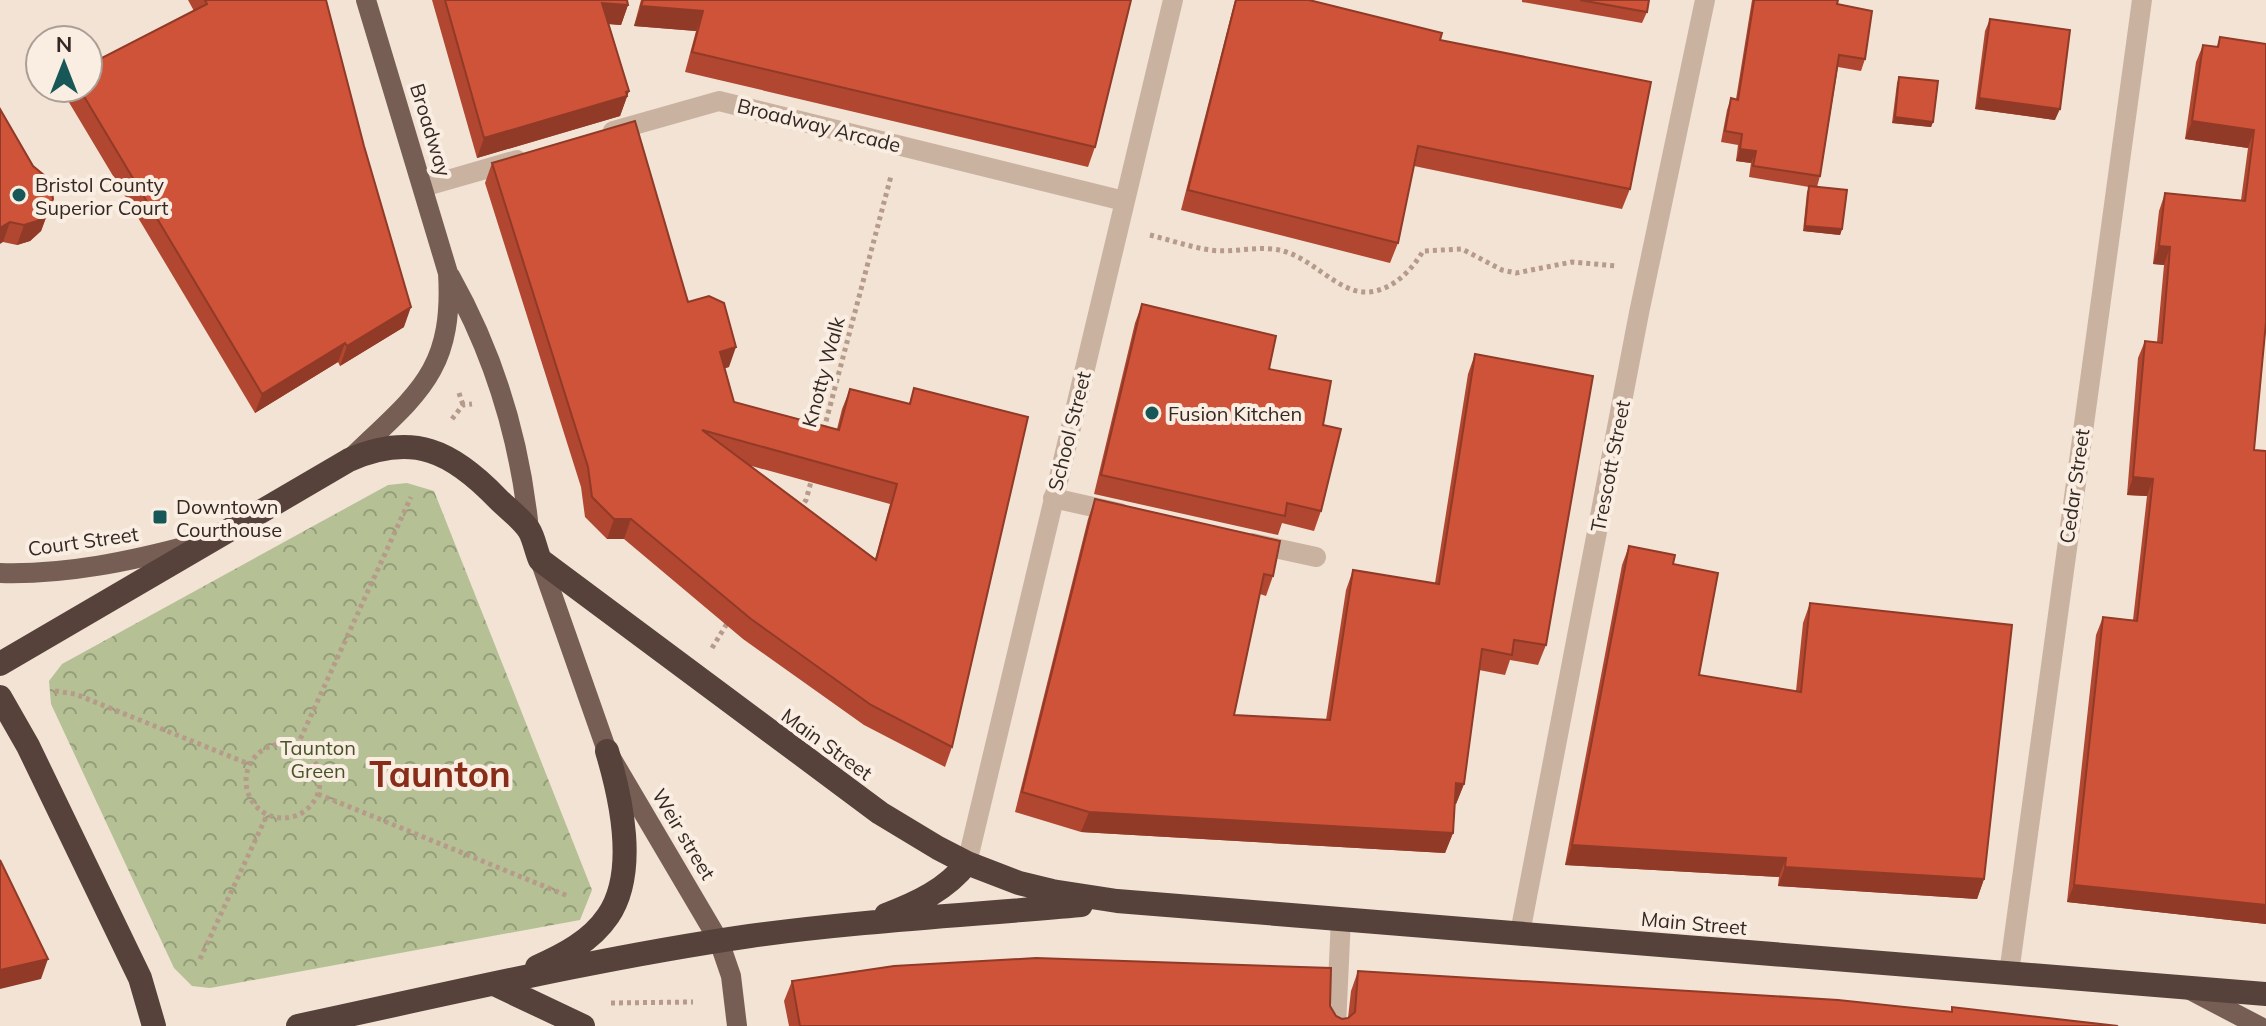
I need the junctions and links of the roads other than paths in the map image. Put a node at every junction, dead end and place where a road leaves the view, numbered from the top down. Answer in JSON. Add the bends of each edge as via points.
{"nodes":[{"id":1,"x":366,"y":0,"type":"edge"},
{"id":2,"x":1173,"y":0,"type":"edge"},
{"id":3,"x":1705,"y":0,"type":"edge"},
{"id":4,"x":2142,"y":0,"type":"edge"},
{"id":5,"x":588,"y":139,"type":"edge"},
{"id":6,"x":542,"y":152,"type":"edge"},
{"id":7,"x":423,"y":187,"type":"junction"},
{"id":8,"x":1124,"y":201,"type":"junction"},
{"id":9,"x":448,"y":273,"type":"junction"},
{"id":10,"x":349,"y":460,"type":"junction"},
{"id":11,"x":1053,"y":498,"type":"junction"},
{"id":12,"x":1146,"y":519,"type":"edge"},
{"id":13,"x":529,"y":530,"type":"junction"},
{"id":14,"x":218,"y":538,"type":"junction"},
{"id":15,"x":1239,"y":540,"type":"edge"},
{"id":16,"x":1316,"y":557,"type":"dead end"},
{"id":17,"x":540,"y":560,"type":"junction"},
{"id":18,"x":0,"y":573,"type":"edge"},
{"id":19,"x":0,"y":664,"type":"edge"},
{"id":20,"x":0,"y":697,"type":"edge"},
{"id":21,"x":607,"y":751,"type":"junction"},
{"id":22,"x":967,"y":863,"type":"junction"},
{"id":23,"x":1117,"y":901,"type":"junction"},
{"id":24,"x":1341,"y":918,"type":"junction"},
{"id":25,"x":829,"y":928,"type":"junction"},
{"id":26,"x":1520,"y":933,"type":"junction"},
{"id":27,"x":719,"y":941,"type":"junction"},
{"id":28,"x":2009,"y":973,"type":"junction"},
{"id":29,"x":494,"y":984,"type":"junction"},
{"id":30,"x":2183,"y":987,"type":"junction"},
{"id":31,"x":2266,"y":994,"type":"edge"},
{"id":32,"x":154,"y":1026,"type":"edge"},
{"id":33,"x":298,"y":1026,"type":"edge"},
{"id":34,"x":583,"y":1026,"type":"edge"},
{"id":35,"x":737,"y":1026,"type":"edge"},
{"id":36,"x":1336,"y":1026,"type":"edge"},
{"id":37,"x":2259,"y":1026,"type":"edge"}],
"edges":[{"from":1,"to":7,"type":"main road","name":"Broadway"},
{"from":2,"to":8,"type":"street","name":"School Street"},
{"from":3,"to":26,"type":"street","name":"Trescott Street"},
{"from":4,"to":28,"type":"street","name":"Cedar Street"},
{"from":5,"to":8,"type":"street","name":"Broadway Arcade","via":[[719,101]]},
{"from":6,"to":7,"type":"street"},
{"from":7,"to":9,"type":"main road","name":"Broadway"},
{"from":8,"to":11,"type":"street","name":"School Street"},
{"from":9,"to":10,"type":"main road","name":"Broadway","via":[[450,301],[441,355],[397,413]]},
{"from":9,"to":13,"type":"main road","name":"Broadway","via":[[493,363],[525,485]]},
{"from":10,"to":13,"type":"highway","via":[[383,447],[418,447],[441,454],[476,476]]},
{"from":10,"to":14,"type":"highway"},
{"from":11,"to":12,"type":"street"},
{"from":11,"to":22,"type":"street","name":"School Street"},
{"from":13,"to":17,"type":"highway"},
{"from":14,"to":18,"type":"main road","name":"Court Street","via":[[88,567]]},
{"from":14,"to":19,"type":"highway"},
{"from":15,"to":16,"type":"street"},
{"from":17,"to":21,"type":"main road"},
{"from":17,"to":22,"type":"highway","name":"Main Street","via":[[880,813]]},
{"from":20,"to":32,"type":"highway","via":[[140,978]]},
{"from":21,"to":27,"type":"main road","name":"Weir street"},
{"from":21,"to":29,"type":"highway","via":[[624,832],[620,880],[608,916],[579,945]]},
{"from":22,"to":23,"type":"highway","name":"Main Street","via":[[1019,883]]},
{"from":22,"to":25,"type":"highway","via":[[955,878],[918,902]]},
{"from":23,"to":24,"type":"highway","name":"Main Street"},
{"from":23,"to":25,"type":"highway","name":"Main Street"},
{"from":24,"to":26,"type":"highway","name":"Main Street"},
{"from":24,"to":36,"type":"street"},
{"from":25,"to":27,"type":"highway","name":"Main Street"},
{"from":26,"to":28,"type":"highway","name":"Main Street"},
{"from":27,"to":29,"type":"highway"},
{"from":27,"to":35,"type":"main road","via":[[731,976]]},
{"from":28,"to":30,"type":"highway","name":"Main Street"},
{"from":29,"to":33,"type":"highway"},
{"from":29,"to":34,"type":"highway"},
{"from":30,"to":31,"type":"highway","name":"Main Street"},
{"from":30,"to":37,"type":"main road"}]}
